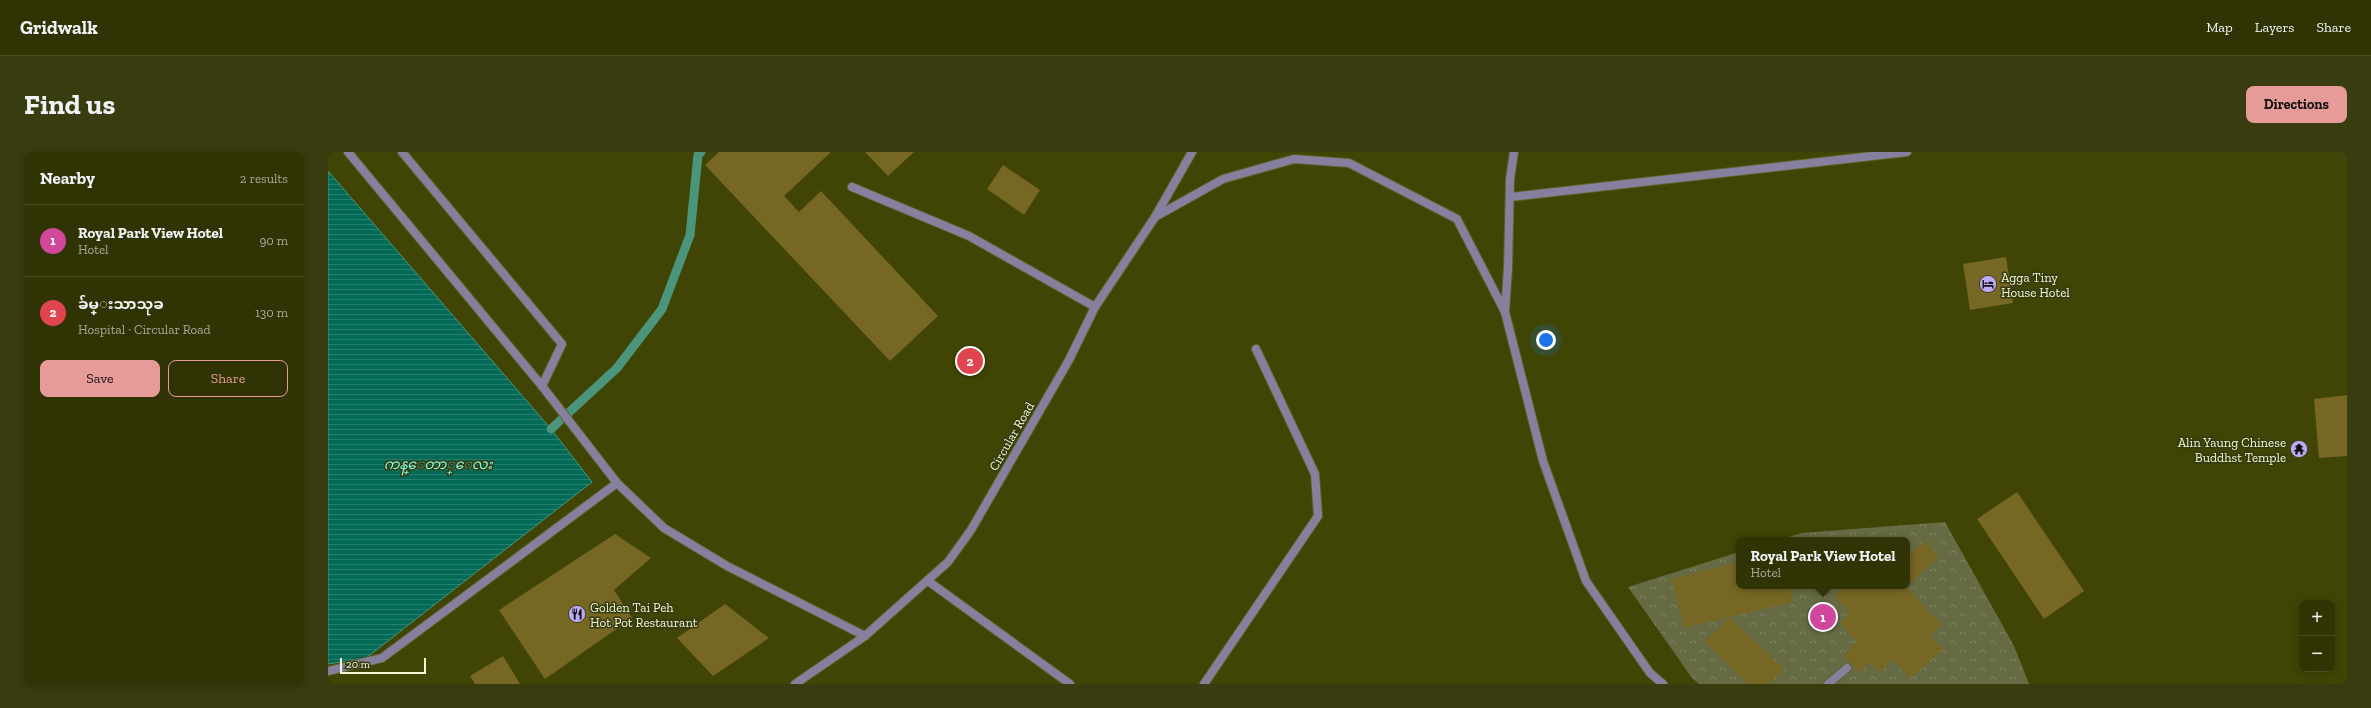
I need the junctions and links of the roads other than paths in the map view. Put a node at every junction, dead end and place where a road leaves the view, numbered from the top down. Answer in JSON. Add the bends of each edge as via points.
{"nodes":[{"id":1,"x":348,"y":152,"type":"edge"},
{"id":2,"x":402,"y":152,"type":"edge"},
{"id":3,"x":1192,"y":152,"type":"edge"},
{"id":4,"x":1514,"y":152,"type":"edge"},
{"id":5,"x":1907,"y":152,"type":"edge"},
{"id":6,"x":852,"y":187,"type":"dead end"},
{"id":7,"x":1511,"y":197,"type":"junction"},
{"id":8,"x":1155,"y":217,"type":"junction"},
{"id":9,"x":1095,"y":307,"type":"junction"},
{"id":10,"x":1505,"y":312,"type":"junction"},
{"id":11,"x":1256,"y":349,"type":"dead end"},
{"id":12,"x":542,"y":386,"type":"junction"},
{"id":13,"x":617,"y":483,"type":"junction"},
{"id":14,"x":928,"y":581,"type":"junction"},
{"id":15,"x":865,"y":636,"type":"junction"},
{"id":16,"x":1847,"y":668,"type":"dead end"},
{"id":17,"x":328,"y":671,"type":"edge"},
{"id":18,"x":795,"y":684,"type":"edge"},
{"id":19,"x":1070,"y":684,"type":"edge"},
{"id":20,"x":1204,"y":684,"type":"edge"},
{"id":21,"x":1663,"y":684,"type":"edge"},
{"id":22,"x":1828,"y":684,"type":"edge"}],
"edges":[{"from":1,"to":12,"type":"street"},
{"from":2,"to":12,"type":"street","via":[[562,344]]},
{"from":3,"to":8,"type":"street","name":"Circular Road"},
{"from":4,"to":7,"type":"street","via":[[1510,179]]},
{"from":5,"to":7,"type":"street"},
{"from":6,"to":9,"type":"street","via":[[969,236]]},
{"from":7,"to":10,"type":"street"},
{"from":8,"to":9,"type":"street","name":"Circular Road"},
{"from":8,"to":10,"type":"street","via":[[1223,179],[1294,160],[1349,163],[1457,219]]},
{"from":9,"to":14,"type":"street","name":"Circular Road","via":[[1069,360],[971,530],[948,562]]},
{"from":10,"to":21,"type":"street","via":[[1543,461],[1586,581],[1650,673]]},
{"from":11,"to":20,"type":"street","via":[[1315,474],[1318,516]]},
{"from":12,"to":13,"type":"street"},
{"from":13,"to":15,"type":"street","via":[[664,528],[726,566]]},
{"from":13,"to":17,"type":"street","via":[[382,658]]},
{"from":14,"to":15,"type":"street","name":"Circular Road"},
{"from":14,"to":19,"type":"street"},
{"from":15,"to":18,"type":"street","name":"Circular Road"},
{"from":16,"to":22,"type":"street"}]}
